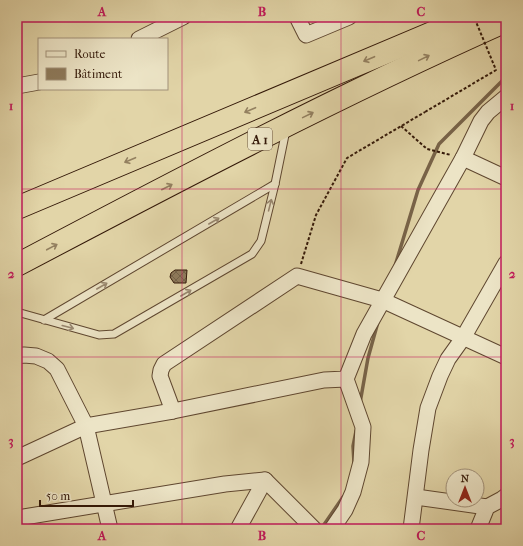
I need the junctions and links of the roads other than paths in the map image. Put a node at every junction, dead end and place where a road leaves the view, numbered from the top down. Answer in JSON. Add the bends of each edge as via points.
{"nodes":[{"id":1,"x":183,"y":17,"type":"edge"},
{"id":2,"x":297,"y":17,"type":"edge"},
{"id":3,"x":349,"y":17,"type":"edge"},
{"id":4,"x":470,"y":17,"type":"edge"},
{"id":5,"x":506,"y":21,"type":"edge"},
{"id":6,"x":141,"y":38,"type":"edge"},
{"id":7,"x":38,"y":82,"type":"edge"},
{"id":8,"x":17,"y":86,"type":"edge"},
{"id":9,"x":506,"y":97,"type":"edge"},
{"id":10,"x":287,"y":125,"type":"junction"},
{"id":11,"x":463,"y":158,"type":"junction"},
{"id":12,"x":506,"y":178,"type":"edge"},
{"id":13,"x":275,"y":184,"type":"junction"},
{"id":14,"x":17,"y":208,"type":"edge"},
{"id":15,"x":506,"y":263,"type":"edge"},
{"id":16,"x":17,"y":265,"type":"edge"},
{"id":17,"x":382,"y":300,"type":"junction"},
{"id":18,"x":17,"y":312,"type":"edge"},
{"id":19,"x":44,"y":320,"type":"junction"},
{"id":20,"x":463,"y":338,"type":"junction"},
{"id":21,"x":17,"y":356,"type":"edge"},
{"id":22,"x":506,"y":357,"type":"edge"},
{"id":23,"x":346,"y":379,"type":"junction"},
{"id":24,"x":173,"y":411,"type":"junction"},
{"id":25,"x":86,"y":426,"type":"junction"},
{"id":26,"x":17,"y":458,"type":"edge"},
{"id":27,"x":265,"y":480,"type":"junction"},
{"id":28,"x":506,"y":496,"type":"edge"},
{"id":29,"x":416,"y":497,"type":"junction"},
{"id":30,"x":104,"y":504,"type":"junction"},
{"id":31,"x":487,"y":507,"type":"junction"},
{"id":32,"x":24,"y":516,"type":"dead end"},
{"id":33,"x":110,"y":529,"type":"edge"},
{"id":34,"x":238,"y":529,"type":"edge"},
{"id":35,"x":314,"y":529,"type":"edge"},
{"id":36,"x":332,"y":529,"type":"edge"},
{"id":37,"x":411,"y":529,"type":"edge"},
{"id":38,"x":478,"y":529,"type":"edge"}],
"edges":[{"from":1,"to":6,"type":"street"},
{"from":2,"to":3,"type":"street","via":[[306,35]]},
{"from":4,"to":14,"type":"highway","number":"A 1","one_way":true},
{"from":10,"to":5,"type":"highway","number":"A 1","one_way":true,"via":[[455,43]]},
{"from":7,"to":8,"type":"street"},
{"from":9,"to":11,"type":"street","via":[[481,121]]},
{"from":10,"to":13,"type":"lane"},
{"from":16,"to":10,"type":"highway","number":"A 1","one_way":true},
{"from":11,"to":12,"type":"street"},
{"from":11,"to":17,"type":"street"},
{"from":19,"to":13,"type":"lane","one_way":true},
{"from":19,"to":13,"type":"lane","one_way":true,"via":[[99,335],[114,334],[252,254],[261,241]]},
{"from":15,"to":20,"type":"street"},
{"from":17,"to":20,"type":"street"},
{"from":17,"to":23,"type":"street","via":[[364,334]]},
{"from":17,"to":24,"type":"street","via":[[297,276],[164,364],[160,376]]},
{"from":18,"to":19,"type":"lane"},
{"from":20,"to":22,"type":"street"},
{"from":20,"to":29,"type":"street","via":[[448,359],[428,408]]},
{"from":21,"to":25,"type":"street","via":[[36,356],[48,361],[57,369]]},
{"from":23,"to":24,"type":"street","via":[[324,380]]},
{"from":23,"to":36,"type":"street","via":[[363,427],[361,462],[353,492]]},
{"from":24,"to":25,"type":"street"},
{"from":25,"to":26,"type":"street"},
{"from":25,"to":30,"type":"street"},
{"from":27,"to":30,"type":"street","via":[[230,483]]},
{"from":27,"to":34,"type":"street"},
{"from":27,"to":35,"type":"street"},
{"from":28,"to":31,"type":"street"},
{"from":29,"to":31,"type":"street"},
{"from":29,"to":37,"type":"street"},
{"from":30,"to":32,"type":"street"},
{"from":30,"to":33,"type":"street"},
{"from":31,"to":38,"type":"street"}]}
